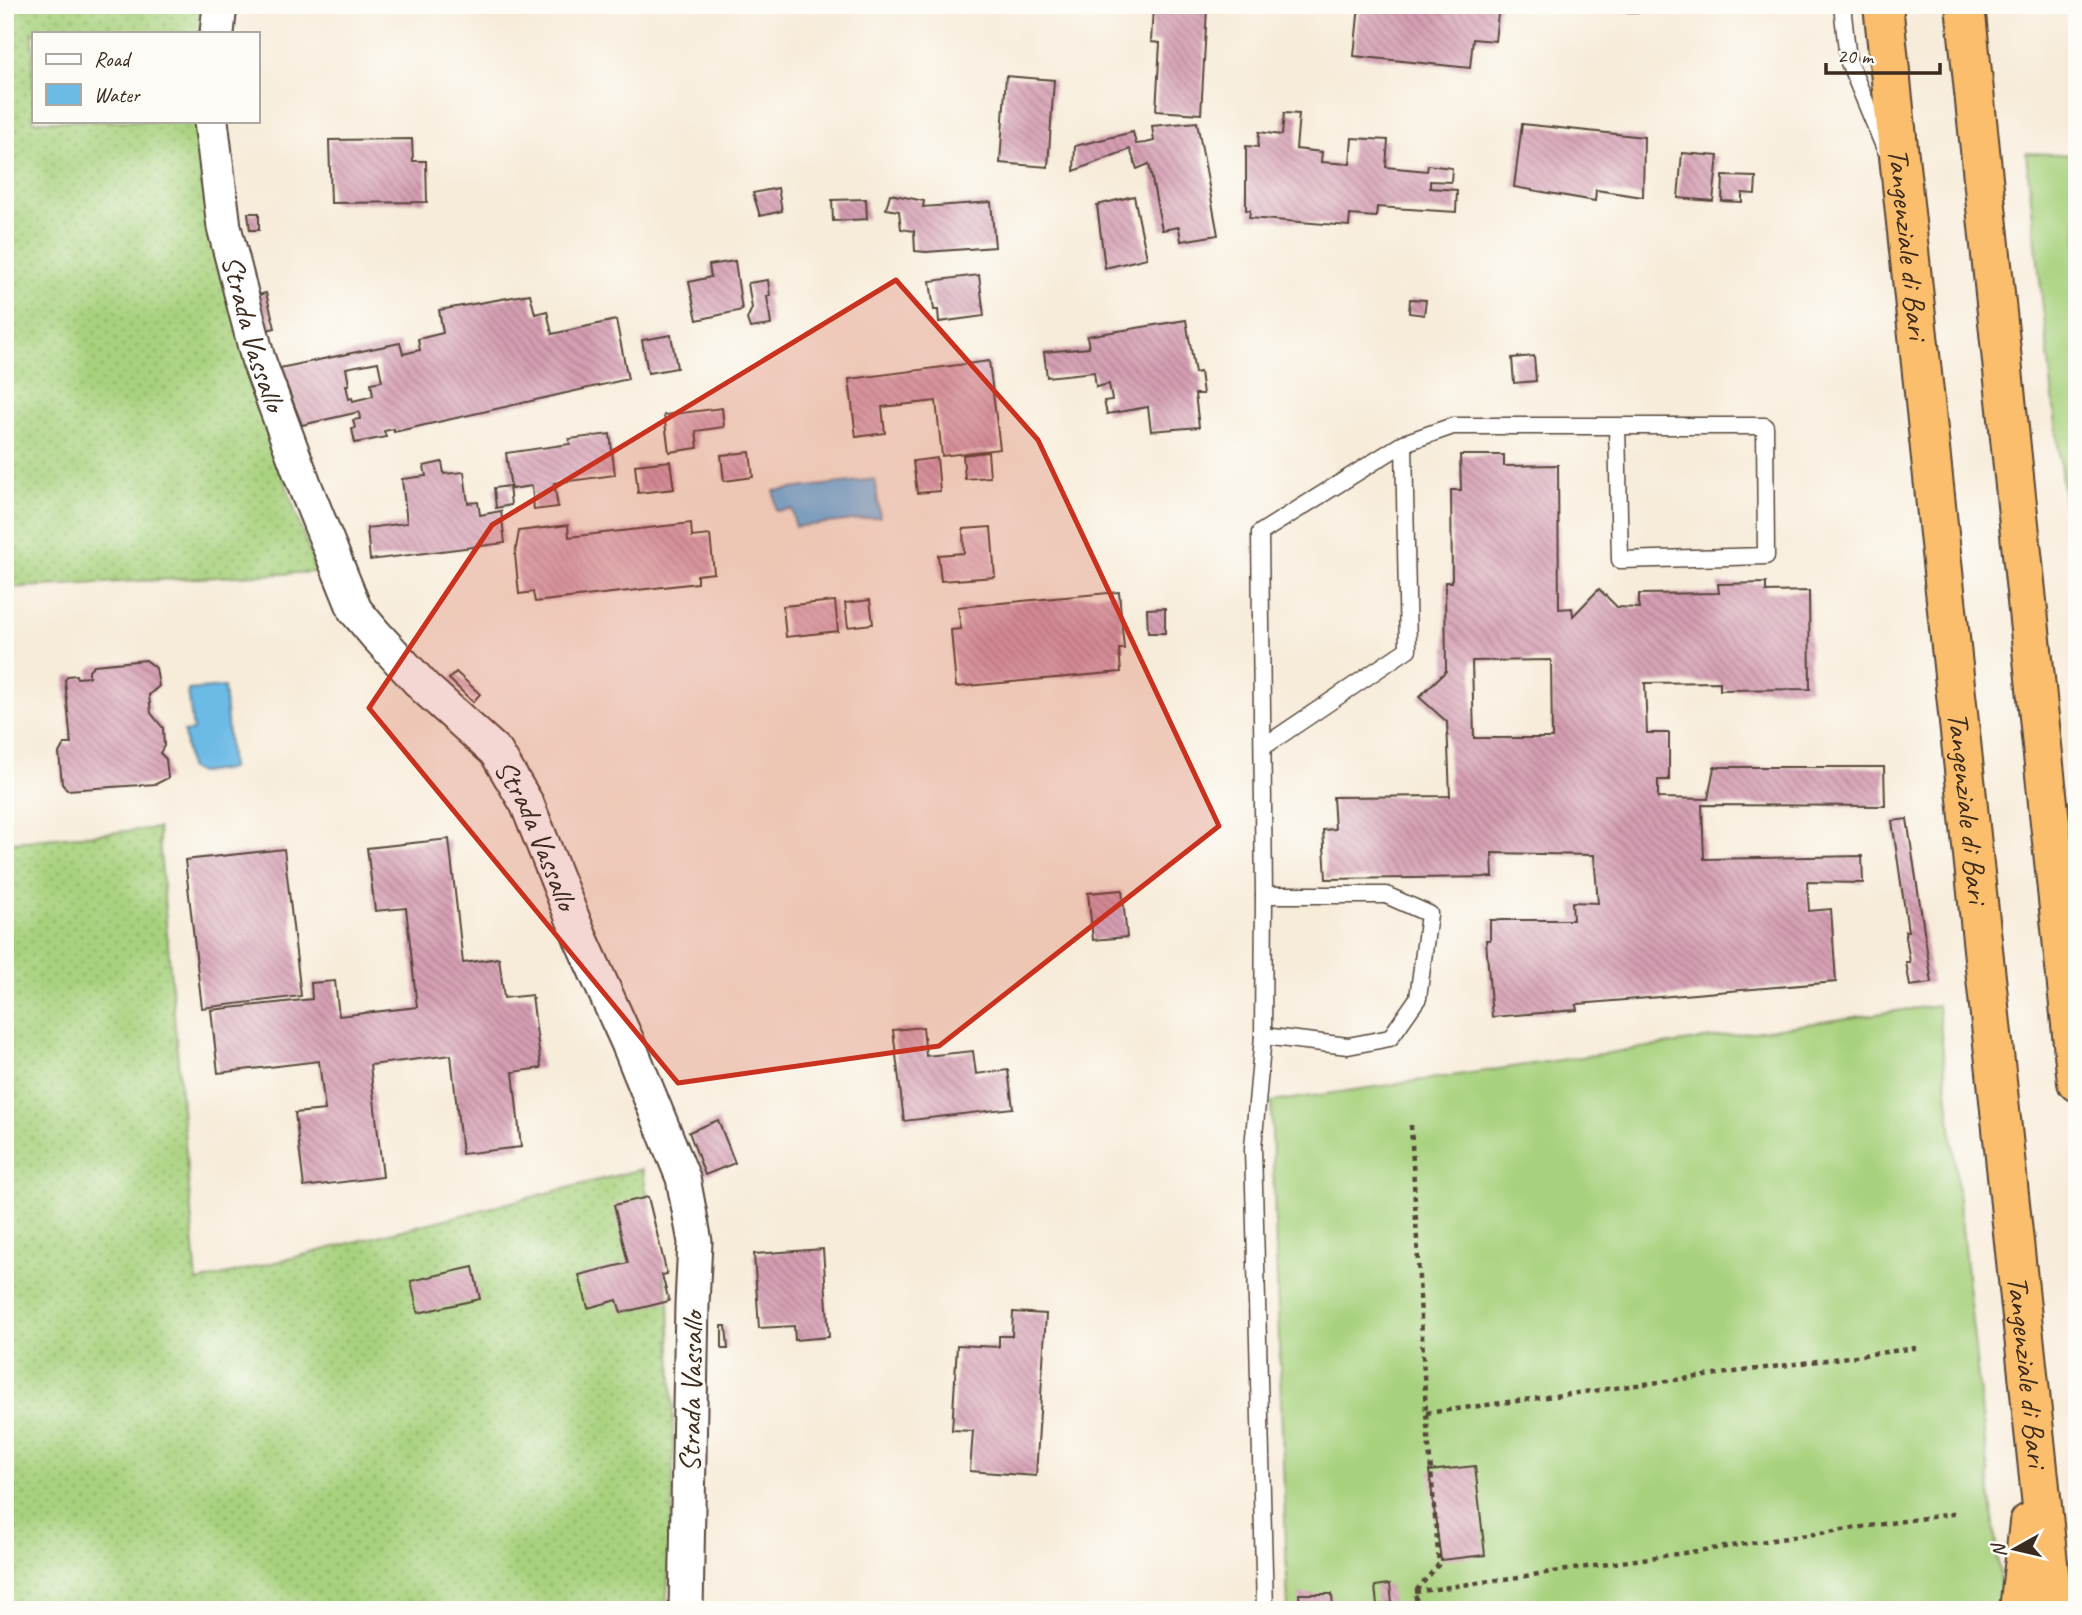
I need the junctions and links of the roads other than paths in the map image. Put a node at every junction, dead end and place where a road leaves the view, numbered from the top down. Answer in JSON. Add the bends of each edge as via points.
{"nodes":[{"id":1,"x":220,"y":5,"type":"edge"},
{"id":2,"x":1842,"y":5,"type":"edge"},
{"id":3,"x":1883,"y":5,"type":"edge"},
{"id":4,"x":1965,"y":5,"type":"edge"},
{"id":5,"x":217,"y":32,"type":"edge"},
{"id":6,"x":211,"y":122,"type":"edge"},
{"id":7,"x":1903,"y":191,"type":"junction"},
{"id":8,"x":1617,"y":426,"type":"junction"},
{"id":9,"x":1404,"y":443,"type":"junction"},
{"id":10,"x":1263,"y":747,"type":"junction"},
{"id":11,"x":1264,"y":895,"type":"junction"},
{"id":12,"x":1263,"y":1036,"type":"junction"},
{"id":13,"x":2077,"y":1082,"type":"edge"},
{"id":14,"x":2036,"y":1455,"type":"junction"},
{"id":15,"x":686,"y":1610,"type":"edge"},
{"id":16,"x":1265,"y":1610,"type":"edge"},
{"id":17,"x":2019,"y":1610,"type":"edge"},
{"id":18,"x":2053,"y":1610,"type":"edge"}],
"edges":[{"from":1,"to":5,"type":"street"},
{"from":2,"to":7,"type":"lane","via":[[1848,60]]},
{"from":3,"to":7,"type":"highway","name":"Tangenziale di Bari"},
{"from":4,"to":13,"type":"highway"},
{"from":6,"to":15,"type":"street","name":"Strada Vassallo","via":[[224,227],[258,359],[355,610],[425,688],[496,752],[527,804],[683,1178],[695,1242]]},
{"from":7,"to":14,"type":"highway","name":"Tangenziale di Bari"},
{"from":8,"to":8,"type":"lane","via":[[1620,559],[1766,555],[1765,426]]},
{"from":8,"to":9,"type":"lane","via":[[1454,426]]},
{"from":9,"to":10,"type":"lane","via":[[1408,649]]},
{"from":9,"to":10,"type":"lane","via":[[1260,533]]},
{"from":10,"to":11,"type":"lane"},
{"from":11,"to":12,"type":"lane"},
{"from":11,"to":12,"type":"lane","via":[[1386,895],[1429,914],[1418,998],[1390,1038],[1348,1046]]},
{"from":12,"to":16,"type":"lane","via":[[1253,1148]]},
{"from":14,"to":17,"type":"highway"},
{"from":14,"to":18,"type":"highway","name":"Tangenziale di Bari"}]}
